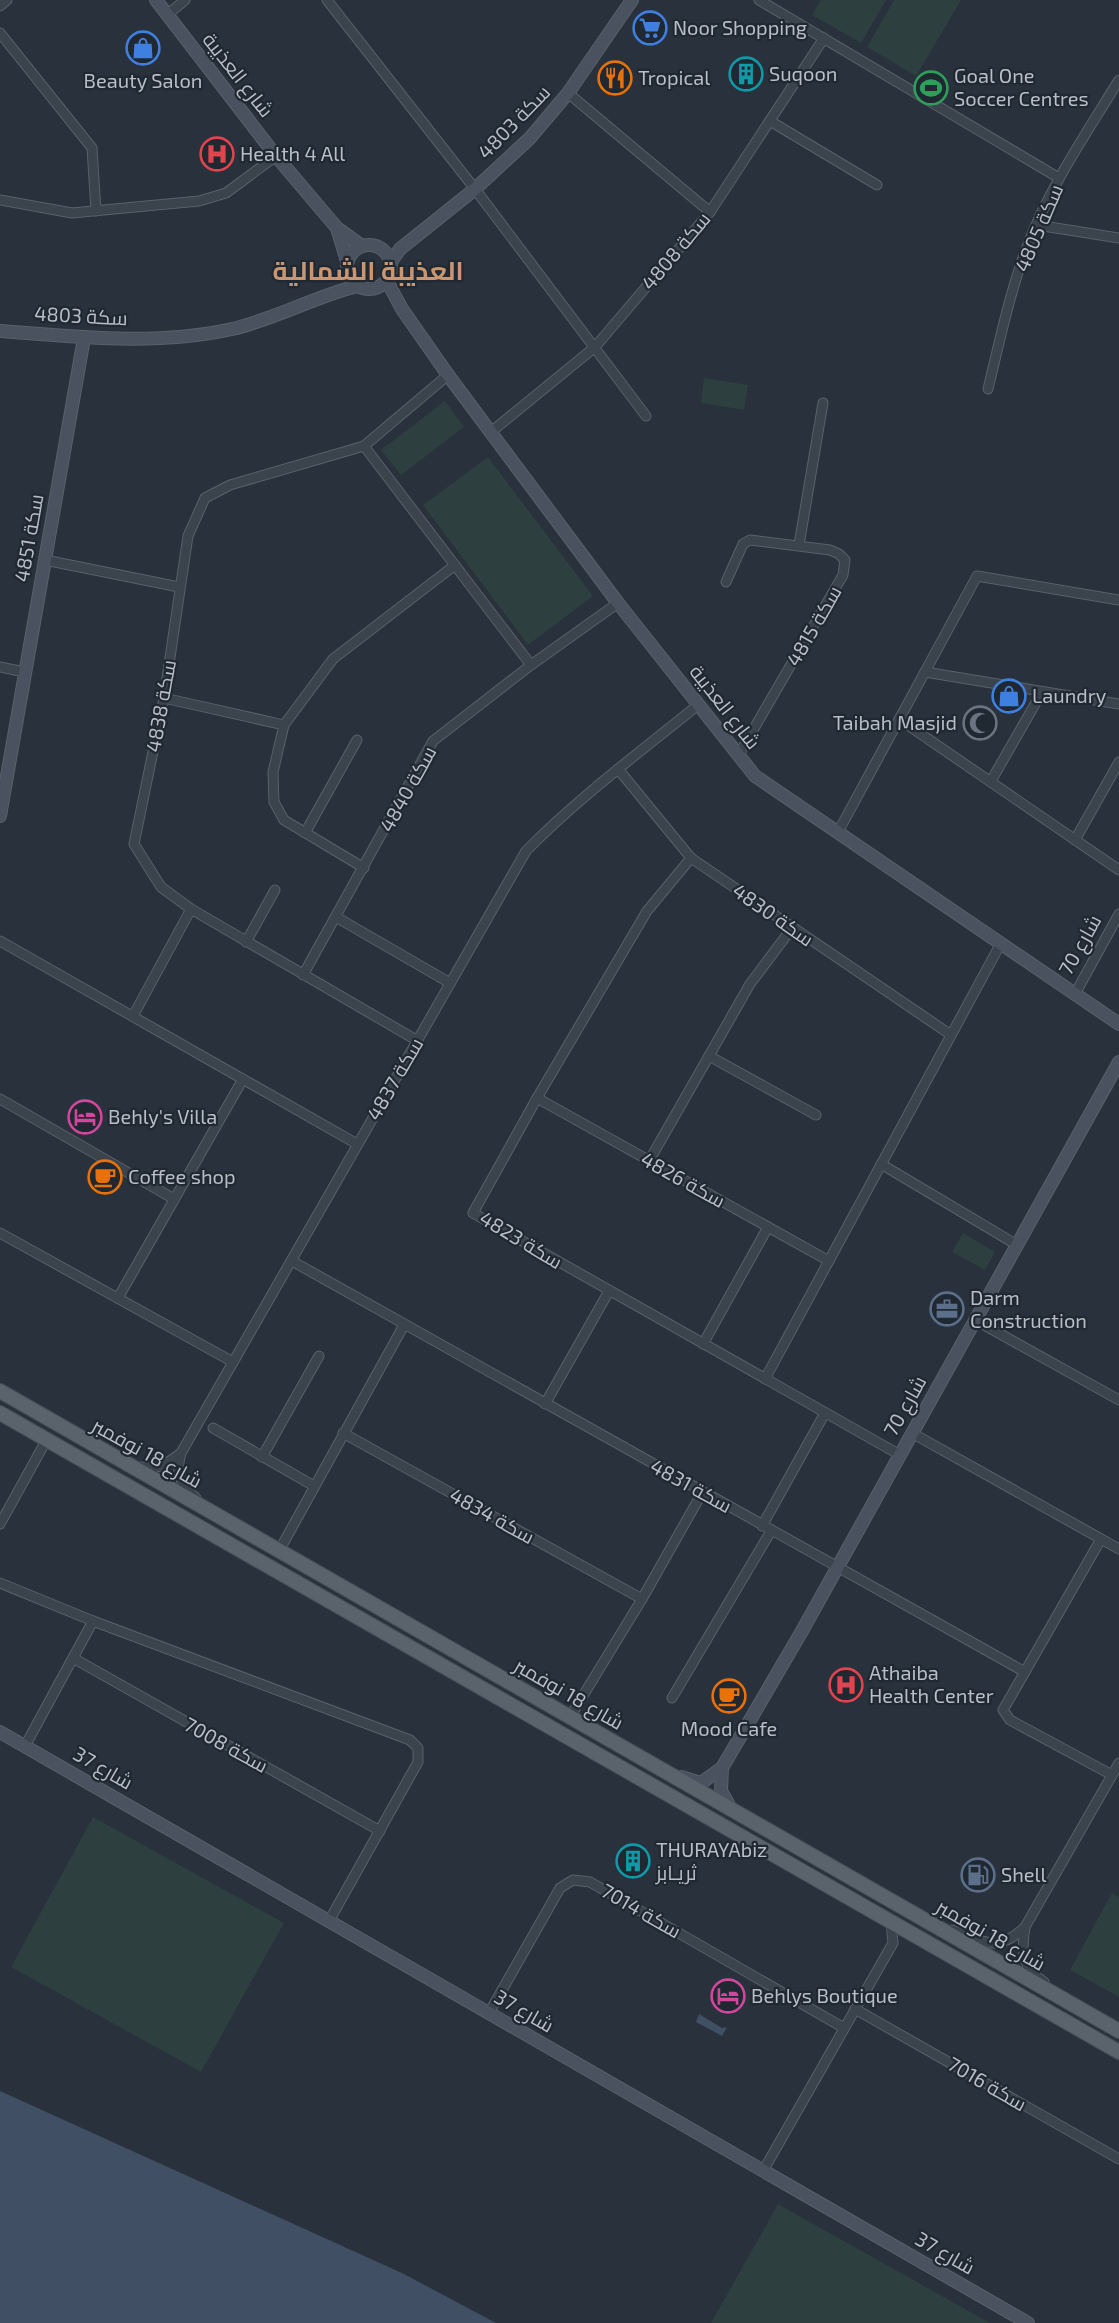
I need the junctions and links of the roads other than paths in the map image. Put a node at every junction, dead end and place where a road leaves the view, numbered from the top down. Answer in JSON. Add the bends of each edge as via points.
{"nodes":[{"id":1,"x":7,"y":0,"type":"edge"},
{"id":2,"x":156,"y":0,"type":"edge"},
{"id":3,"x":185,"y":0,"type":"edge"},
{"id":4,"x":327,"y":0,"type":"edge"},
{"id":5,"x":632,"y":0,"type":"edge"},
{"id":6,"x":759,"y":0,"type":"edge"},
{"id":7,"x":0,"y":6,"type":"edge"},
{"id":8,"x":167,"y":15,"type":"junction"},
{"id":9,"x":0,"y":33,"type":"edge"},
{"id":10,"x":824,"y":38,"type":"junction"},
{"id":11,"x":1119,"y":80,"type":"edge"},
{"id":12,"x":568,"y":93,"type":"junction"},
{"id":13,"x":770,"y":121,"type":"junction"},
{"id":14,"x":276,"y":156,"type":"junction"},
{"id":15,"x":1059,"y":177,"type":"junction"},
{"id":16,"x":878,"y":185,"type":"dead end"},
{"id":17,"x":475,"y":189,"type":"junction"},
{"id":18,"x":0,"y":200,"type":"edge"},
{"id":19,"x":96,"y":211,"type":"junction"},
{"id":20,"x":710,"y":212,"type":"junction"},
{"id":21,"x":1037,"y":225,"type":"junction"},
{"id":22,"x":337,"y":228,"type":"junction"},
{"id":23,"x":1119,"y":238,"type":"edge"},
{"id":24,"x":362,"y":246,"type":"junction"},
{"id":25,"x":387,"y":257,"type":"junction"},
{"id":26,"x":347,"y":261,"type":"junction"},
{"id":27,"x":347,"y":274,"type":"junction"},
{"id":28,"x":387,"y":281,"type":"junction"},
{"id":29,"x":357,"y":286,"type":"junction"},
{"id":30,"x":372,"y":290,"type":"junction"},
{"id":31,"x":333,"y":292,"type":"junction"},
{"id":32,"x":402,"y":309,"type":"junction"},
{"id":33,"x":0,"y":330,"type":"edge"},
{"id":34,"x":84,"y":338,"type":"junction"},
{"id":35,"x":595,"y":347,"type":"junction"},
{"id":36,"x":448,"y":375,"type":"junction"},
{"id":37,"x":988,"y":389,"type":"dead end"},
{"id":38,"x":823,"y":403,"type":"dead end"},
{"id":39,"x":646,"y":416,"type":"dead end"},
{"id":40,"x":491,"y":432,"type":"junction"},
{"id":41,"x":364,"y":446,"type":"junction"},
{"id":42,"x":799,"y":545,"type":"junction"},
{"id":43,"x":45,"y":560,"type":"junction"},
{"id":44,"x":455,"y":565,"type":"junction"},
{"id":45,"x":726,"y":582,"type":"dead end"},
{"id":46,"x":179,"y":587,"type":"junction"},
{"id":47,"x":1119,"y":600,"type":"edge"},
{"id":48,"x":618,"y":603,"type":"junction"},
{"id":49,"x":531,"y":666,"type":"junction"},
{"id":50,"x":0,"y":667,"type":"edge"},
{"id":51,"x":24,"y":672,"type":"junction"},
{"id":52,"x":925,"y":672,"type":"junction"},
{"id":53,"x":1042,"y":693,"type":"junction"},
{"id":54,"x":164,"y":698,"type":"junction"},
{"id":55,"x":1119,"y":704,"type":"edge"},
{"id":56,"x":698,"y":705,"type":"junction"},
{"id":57,"x":899,"y":719,"type":"junction"},
{"id":58,"x":284,"y":725,"type":"junction"},
{"id":59,"x":357,"y":740,"type":"dead end"},
{"id":60,"x":738,"y":756,"type":"junction"},
{"id":61,"x":1119,"y":762,"type":"edge"},
{"id":62,"x":618,"y":769,"type":"junction"},
{"id":63,"x":991,"y":781,"type":"junction"},
{"id":64,"x":2,"y":799,"type":"edge"},
{"id":65,"x":0,"y":816,"type":"edge"},
{"id":66,"x":837,"y":832,"type":"junction"},
{"id":67,"x":305,"y":833,"type":"junction"},
{"id":68,"x":1075,"y":840,"type":"junction"},
{"id":69,"x":691,"y":858,"type":"junction"},
{"id":70,"x":364,"y":868,"type":"junction"},
{"id":71,"x":1119,"y":870,"type":"edge"},
{"id":72,"x":276,"y":890,"type":"dead end"},
{"id":73,"x":191,"y":909,"type":"junction"},
{"id":74,"x":1119,"y":914,"type":"edge"},
{"id":75,"x":336,"y":917,"type":"junction"},
{"id":76,"x":792,"y":928,"type":"junction"},
{"id":77,"x":0,"y":941,"type":"edge"},
{"id":78,"x":246,"y":942,"type":"junction"},
{"id":79,"x":1001,"y":943,"type":"junction"},
{"id":80,"x":303,"y":975,"type":"junction"},
{"id":81,"x":450,"y":983,"type":"junction"},
{"id":82,"x":1075,"y":994,"type":"junction"},
{"id":83,"x":133,"y":1016,"type":"junction"},
{"id":84,"x":1119,"y":1024,"type":"edge"},
{"id":85,"x":951,"y":1035,"type":"junction"},
{"id":86,"x":418,"y":1041,"type":"junction"},
{"id":87,"x":709,"y":1056,"type":"junction"},
{"id":88,"x":1119,"y":1062,"type":"edge"},
{"id":89,"x":243,"y":1079,"type":"junction"},
{"id":90,"x":537,"y":1098,"type":"junction"},
{"id":91,"x":1,"y":1102,"type":"edge"},
{"id":92,"x":816,"y":1114,"type":"dead end"},
{"id":93,"x":357,"y":1144,"type":"junction"},
{"id":94,"x":649,"y":1161,"type":"junction"},
{"id":95,"x":881,"y":1164,"type":"junction"},
{"id":96,"x":174,"y":1198,"type":"junction"},
{"id":97,"x":768,"y":1227,"type":"junction"},
{"id":98,"x":0,"y":1233,"type":"edge"},
{"id":99,"x":1017,"y":1245,"type":"junction"},
{"id":100,"x":292,"y":1261,"type":"junction"},
{"id":101,"x":829,"y":1261,"type":"junction"},
{"id":102,"x":609,"y":1290,"type":"junction"},
{"id":103,"x":118,"y":1298,"type":"junction"},
{"id":104,"x":975,"y":1320,"type":"junction"},
{"id":105,"x":404,"y":1324,"type":"junction"},
{"id":106,"x":704,"y":1344,"type":"junction"},
{"id":107,"x":319,"y":1356,"type":"dead end"},
{"id":108,"x":233,"y":1362,"type":"junction"},
{"id":109,"x":765,"y":1379,"type":"junction"},
{"id":110,"x":0,"y":1391,"type":"edge"},
{"id":111,"x":1119,"y":1400,"type":"edge"},
{"id":112,"x":545,"y":1404,"type":"junction"},
{"id":113,"x":0,"y":1413,"type":"edge"},
{"id":114,"x":825,"y":1413,"type":"junction"},
{"id":115,"x":213,"y":1428,"type":"dead end"},
{"id":116,"x":343,"y":1433,"type":"junction"},
{"id":117,"x":912,"y":1433,"type":"junction"},
{"id":118,"x":47,"y":1439,"type":"junction"},
{"id":119,"x":181,"y":1453,"type":"junction"},
{"id":120,"x":900,"y":1455,"type":"junction"},
{"id":121,"x":262,"y":1457,"type":"junction"},
{"id":122,"x":129,"y":1466,"type":"junction"},
{"id":123,"x":314,"y":1486,"type":"junction"},
{"id":124,"x":702,"y":1493,"type":"junction"},
{"id":125,"x":209,"y":1510,"type":"junction"},
{"id":126,"x":0,"y":1522,"type":"edge"},
{"id":127,"x":767,"y":1529,"type":"junction"},
{"id":128,"x":1101,"y":1539,"type":"junction"},
{"id":129,"x":1119,"y":1550,"type":"edge"},
{"id":130,"x":279,"y":1551,"type":"junction"},
{"id":131,"x":837,"y":1568,"type":"junction"},
{"id":132,"x":0,"y":1583,"type":"edge"},
{"id":133,"x":642,"y":1599,"type":"junction"},
{"id":134,"x":93,"y":1621,"type":"junction"},
{"id":135,"x":73,"y":1659,"type":"junction"},
{"id":136,"x":1025,"y":1672,"type":"junction"},
{"id":137,"x":672,"y":1698,"type":"dead end"},
{"id":138,"x":570,"y":1717,"type":"junction"},
{"id":139,"x":0,"y":1732,"type":"edge"},
{"id":140,"x":25,"y":1746,"type":"junction"},
{"id":141,"x":1119,"y":1763,"type":"edge"},
{"id":142,"x":722,"y":1768,"type":"junction"},
{"id":143,"x":669,"y":1773,"type":"junction"},
{"id":144,"x":1112,"y":1775,"type":"junction"},
{"id":145,"x":730,"y":1807,"type":"junction"},
{"id":146,"x":380,"y":1831,"type":"junction"},
{"id":147,"x":927,"y":1920,"type":"junction"},
{"id":148,"x":329,"y":1921,"type":"junction"},
{"id":149,"x":891,"y":1922,"type":"junction"},
{"id":150,"x":1024,"y":1928,"type":"junction"},
{"id":151,"x":914,"y":1934,"type":"junction"},
{"id":152,"x":893,"y":1943,"type":"junction"},
{"id":153,"x":855,"y":2009,"type":"junction"},
{"id":154,"x":489,"y":2013,"type":"junction"},
{"id":155,"x":1092,"y":2015,"type":"junction"},
{"id":156,"x":844,"y":2028,"type":"junction"},
{"id":157,"x":1119,"y":2031,"type":"edge"},
{"id":158,"x":1119,"y":2052,"type":"edge"},
{"id":159,"x":1119,"y":2159,"type":"edge"},
{"id":160,"x":763,"y":2171,"type":"junction"},
{"id":161,"x":1028,"y":2323,"type":"edge"}],
"edges":[{"from":1,"to":7,"type":"street"},
{"from":2,"to":8,"type":"street","name":"شارع العذيبة"},
{"from":3,"to":8,"type":"street"},
{"from":4,"to":17,"type":"street"},
{"from":5,"to":12,"type":"street","name":"سكة 4803"},
{"from":6,"to":10,"type":"street"},
{"from":8,"to":14,"type":"street","name":"شارع العذيبة"},
{"from":9,"to":19,"type":"street","via":[[92,148]]},
{"from":10,"to":13,"type":"street","name":"سكة 4808"},
{"from":10,"to":15,"type":"street"},
{"from":11,"to":15,"type":"street","name":"سكة 4805"},
{"from":12,"to":17,"type":"street","name":"سكة 4803","via":[[530,138]]},
{"from":12,"to":20,"type":"street"},
{"from":13,"to":16,"type":"street"},
{"from":13,"to":20,"type":"street","name":"سكة 4808"},
{"from":14,"to":19,"type":"street","via":[[226,193],[199,201]]},
{"from":14,"to":22,"type":"street","name":"شارع العذيبة"},
{"from":15,"to":21,"type":"street","name":"سكة 4805"},
{"from":17,"to":25,"type":"street","name":"سكة 4803"},
{"from":17,"to":35,"type":"street"},
{"from":18,"to":19,"type":"street","via":[[72,213]]},
{"from":20,"to":35,"type":"street","name":"سكة 4808"},
{"from":21,"to":23,"type":"street"},
{"from":21,"to":37,"type":"street","name":"سكة 4805","via":[[1025,252]]},
{"from":22,"to":24,"type":"street","name":"شارع العذيبة"},
{"from":22,"to":26,"type":"street","name":"شارع العذيبة"},
{"from":24,"to":25,"type":"street","via":[[374,246]]},
{"from":24,"to":26,"type":"street"},
{"from":25,"to":28,"type":"street","via":[[391,269]]},
{"from":26,"to":27,"type":"street"},
{"from":27,"to":29,"type":"street"},
{"from":27,"to":31,"type":"street","name":"سكة 4803"},
{"from":28,"to":30,"type":"street"},
{"from":28,"to":32,"type":"street","name":"شارع العذيبة"},
{"from":29,"to":30,"type":"street"},
{"from":29,"to":31,"type":"street","name":"سكة 4803"},
{"from":30,"to":32,"type":"street","name":"شارع العذيبة"},
{"from":31,"to":34,"type":"street","name":"سكة 4803","via":[[231,329],[171,338]]},
{"from":32,"to":36,"type":"street","name":"شارع العذيبة"},
{"from":33,"to":34,"type":"street","name":"سكة 4803"},
{"from":34,"to":43,"type":"street","name":"سكة 4851"},
{"from":35,"to":39,"type":"street"},
{"from":35,"to":40,"type":"street","name":"سكة 4808"},
{"from":36,"to":40,"type":"street","name":"شارع العذيبة"},
{"from":36,"to":41,"type":"street","name":"سكة 4838"},
{"from":38,"to":42,"type":"street"},
{"from":40,"to":48,"type":"street","name":"شارع العذيبة"},
{"from":41,"to":44,"type":"street"},
{"from":41,"to":46,"type":"street","name":"سكة 4838","via":[[230,485],[205,498],[188,536]]},
{"from":42,"to":45,"type":"street","name":"سكة 4815","via":[[750,540],[742,544]]},
{"from":42,"to":60,"type":"street","name":"سكة 4815","via":[[839,554],[845,560],[843,575]]},
{"from":43,"to":46,"type":"street"},
{"from":43,"to":51,"type":"street","name":"سكة 4851"},
{"from":44,"to":49,"type":"street"},
{"from":44,"to":58,"type":"street","via":[[333,659]]},
{"from":46,"to":54,"type":"street","name":"سكة 4838"},
{"from":47,"to":52,"type":"street","via":[[977,576]]},
{"from":48,"to":49,"type":"street","name":"سكة 4840"},
{"from":48,"to":56,"type":"street","name":"شارع العذيبة"},
{"from":49,"to":70,"type":"street","name":"سكة 4840","via":[[434,741]]},
{"from":50,"to":51,"type":"street"},
{"from":51,"to":64,"type":"street","name":"سكة 4851"},
{"from":52,"to":53,"type":"street"},
{"from":52,"to":57,"type":"street"},
{"from":53,"to":55,"type":"street"},
{"from":53,"to":63,"type":"street"},
{"from":54,"to":58,"type":"street"},
{"from":54,"to":73,"type":"street","name":"سكة 4838","via":[[134,844],[160,887]]},
{"from":56,"to":60,"type":"street","name":"شارع العذيبة"},
{"from":56,"to":62,"type":"street","name":"سكة 4837"},
{"from":57,"to":63,"type":"street"},
{"from":57,"to":66,"type":"street"},
{"from":58,"to":67,"type":"street","via":[[273,772],[274,802],[284,820]]},
{"from":59,"to":67,"type":"street"},
{"from":60,"to":66,"type":"street","name":"شارع العذيبة","via":[[755,776]]},
{"from":61,"to":68,"type":"street"},
{"from":62,"to":69,"type":"street","name":"سكة 4830"},
{"from":62,"to":81,"type":"street","name":"سكة 4837","via":[[526,851]]},
{"from":63,"to":68,"type":"street"},
{"from":64,"to":65,"type":"street","name":"سكة 4851"},
{"from":66,"to":79,"type":"street","name":"شارع العذيبة"},
{"from":67,"to":70,"type":"street"},
{"from":68,"to":71,"type":"street"},
{"from":69,"to":76,"type":"street","name":"سكة 4830"},
{"from":69,"to":90,"type":"street","name":"سكة 4823","via":[[647,911]]},
{"from":70,"to":75,"type":"street","name":"سكة 4840"},
{"from":72,"to":78,"type":"street"},
{"from":73,"to":78,"type":"street","name":"سكة 4838"},
{"from":73,"to":83,"type":"street"},
{"from":74,"to":82,"type":"street","name":"شارع 70"},
{"from":75,"to":80,"type":"street","name":"سكة 4840"},
{"from":75,"to":81,"type":"street"},
{"from":76,"to":85,"type":"street","name":"سكة 4830"},
{"from":76,"to":87,"type":"street","via":[[750,984]]},
{"from":77,"to":83,"type":"street"},
{"from":78,"to":80,"type":"street","name":"سكة 4838"},
{"from":79,"to":82,"type":"street","name":"شارع العذيبة"},
{"from":79,"to":85,"type":"street"},
{"from":80,"to":86,"type":"street","name":"سكة 4838"},
{"from":81,"to":86,"type":"street","name":"سكة 4837"},
{"from":82,"to":84,"type":"street","name":"شارع العذيبة"},
{"from":83,"to":89,"type":"street"},
{"from":85,"to":95,"type":"street"},
{"from":86,"to":93,"type":"street","name":"سكة 4837"},
{"from":87,"to":92,"type":"street"},
{"from":87,"to":94,"type":"street"},
{"from":88,"to":99,"type":"street","name":"شارع 70"},
{"from":89,"to":93,"type":"street"},
{"from":89,"to":96,"type":"street"},
{"from":90,"to":94,"type":"street","name":"سكة 4826"},
{"from":90,"to":102,"type":"street","name":"سكة 4823","via":[[473,1213]]},
{"from":91,"to":96,"type":"street"},
{"from":93,"to":100,"type":"street","name":"سكة 4837"},
{"from":94,"to":97,"type":"street","name":"سكة 4826"},
{"from":95,"to":99,"type":"street"},
{"from":95,"to":101,"type":"street"},
{"from":96,"to":103,"type":"street"},
{"from":97,"to":101,"type":"street","name":"سكة 4826"},
{"from":97,"to":106,"type":"street"},
{"from":98,"to":103,"type":"street"},
{"from":99,"to":104,"type":"street","name":"شارع 70"},
{"from":100,"to":105,"type":"street","name":"سكة 4831"},
{"from":100,"to":108,"type":"street","name":"سكة 4837"},
{"from":101,"to":109,"type":"street"},
{"from":102,"to":106,"type":"street","name":"سكة 4823"},
{"from":102,"to":112,"type":"street"},
{"from":103,"to":108,"type":"street"},
{"from":104,"to":111,"type":"street"},
{"from":104,"to":117,"type":"street","name":"شارع 70"},
{"from":105,"to":112,"type":"street","name":"سكة 4831"},
{"from":105,"to":116,"type":"street"},
{"from":106,"to":109,"type":"street","name":"سكة 4823"},
{"from":107,"to":121,"type":"street"},
{"from":108,"to":119,"type":"street","name":"سكة 4837"},
{"from":109,"to":114,"type":"street","name":"سكة 4823"},
{"from":110,"to":122,"type":"main road","name":"شارع 18 نوفمبر"},
{"from":112,"to":124,"type":"street","name":"سكة 4831"},
{"from":113,"to":118,"type":"main road","name":"شارع 18 نوفمبر"},
{"from":114,"to":120,"type":"street","name":"سكة 4823"},
{"from":114,"to":127,"type":"street"},
{"from":115,"to":121,"type":"street"},
{"from":116,"to":123,"type":"street"},
{"from":116,"to":133,"type":"street","name":"سكة 4834"},
{"from":117,"to":120,"type":"street","name":"شارع 70"},
{"from":117,"to":128,"type":"street"},
{"from":118,"to":126,"type":"street"},
{"from":118,"to":149,"type":"main road","name":"شارع 18 نوفمبر"},
{"from":119,"to":122,"type":"street","name":"سكة 4837","via":[[154,1470]]},
{"from":119,"to":125,"type":"street","via":[[179,1478]]},
{"from":120,"to":131,"type":"street","name":"شارع 70"},
{"from":121,"to":123,"type":"street"},
{"from":122,"to":125,"type":"main road","name":"شارع 18 نوفمبر"},
{"from":123,"to":130,"type":"street"},
{"from":124,"to":127,"type":"street","name":"سكة 4831"},
{"from":124,"to":133,"type":"street"},
{"from":125,"to":130,"type":"main road","name":"شارع 18 نوفمبر"},
{"from":127,"to":131,"type":"street","name":"سكة 4831"},
{"from":127,"to":137,"type":"street"},
{"from":128,"to":129,"type":"street"},
{"from":128,"to":136,"type":"street"},
{"from":130,"to":138,"type":"main road","name":"شارع 18 نوفمبر"},
{"from":131,"to":136,"type":"street","name":"سكة 4831"},
{"from":131,"to":142,"type":"street","name":"شارع 70"},
{"from":132,"to":134,"type":"street"},
{"from":133,"to":138,"type":"street"},
{"from":134,"to":135,"type":"street"},
{"from":134,"to":146,"type":"street","via":[[410,1740],[418,1748],[418,1761]]},
{"from":135,"to":140,"type":"street"},
{"from":135,"to":146,"type":"street","name":"سكة 7008"},
{"from":136,"to":144,"type":"street","via":[[1003,1710],[1006,1716]]},
{"from":138,"to":143,"type":"main road","name":"شارع 18 نوفمبر"},
{"from":139,"to":140,"type":"street","name":"شارع 37"},
{"from":140,"to":148,"type":"street","name":"شارع 37"},
{"from":141,"to":144,"type":"street"},
{"from":142,"to":143,"type":"street","via":[[700,1783]]},
{"from":142,"to":145,"type":"street","via":[[721,1791]]},
{"from":143,"to":145,"type":"main road","name":"شارع 18 نوفمبر"},
{"from":144,"to":150,"type":"street"},
{"from":145,"to":147,"type":"main road","name":"شارع 18 نوفمبر"},
{"from":146,"to":148,"type":"street"},
{"from":147,"to":150,"type":"street","via":[[992,1945],[1012,1939]]},
{"from":147,"to":155,"type":"main road","name":"شارع 18 نوفمبر"},
{"from":148,"to":154,"type":"street","name":"شارع 37"},
{"from":149,"to":151,"type":"main road","name":"شارع 18 نوفمبر"},
{"from":149,"to":152,"type":"street"},
{"from":150,"to":155,"type":"street","via":[[1024,1962],[1038,1978]]},
{"from":151,"to":152,"type":"street"},
{"from":151,"to":158,"type":"main road","name":"شارع 18 نوفمبر"},
{"from":152,"to":153,"type":"street"},
{"from":153,"to":156,"type":"street"},
{"from":153,"to":159,"type":"street","name":"سكة 7016"},
{"from":154,"to":156,"type":"street","name":"سكة 7014","via":[[560,1888],[573,1880],[590,1882]]},
{"from":154,"to":160,"type":"street","name":"شارع 37"},
{"from":155,"to":157,"type":"main road","name":"شارع 18 نوفمبر"},
{"from":156,"to":160,"type":"street"},
{"from":160,"to":161,"type":"street","name":"شارع 37"}]}
